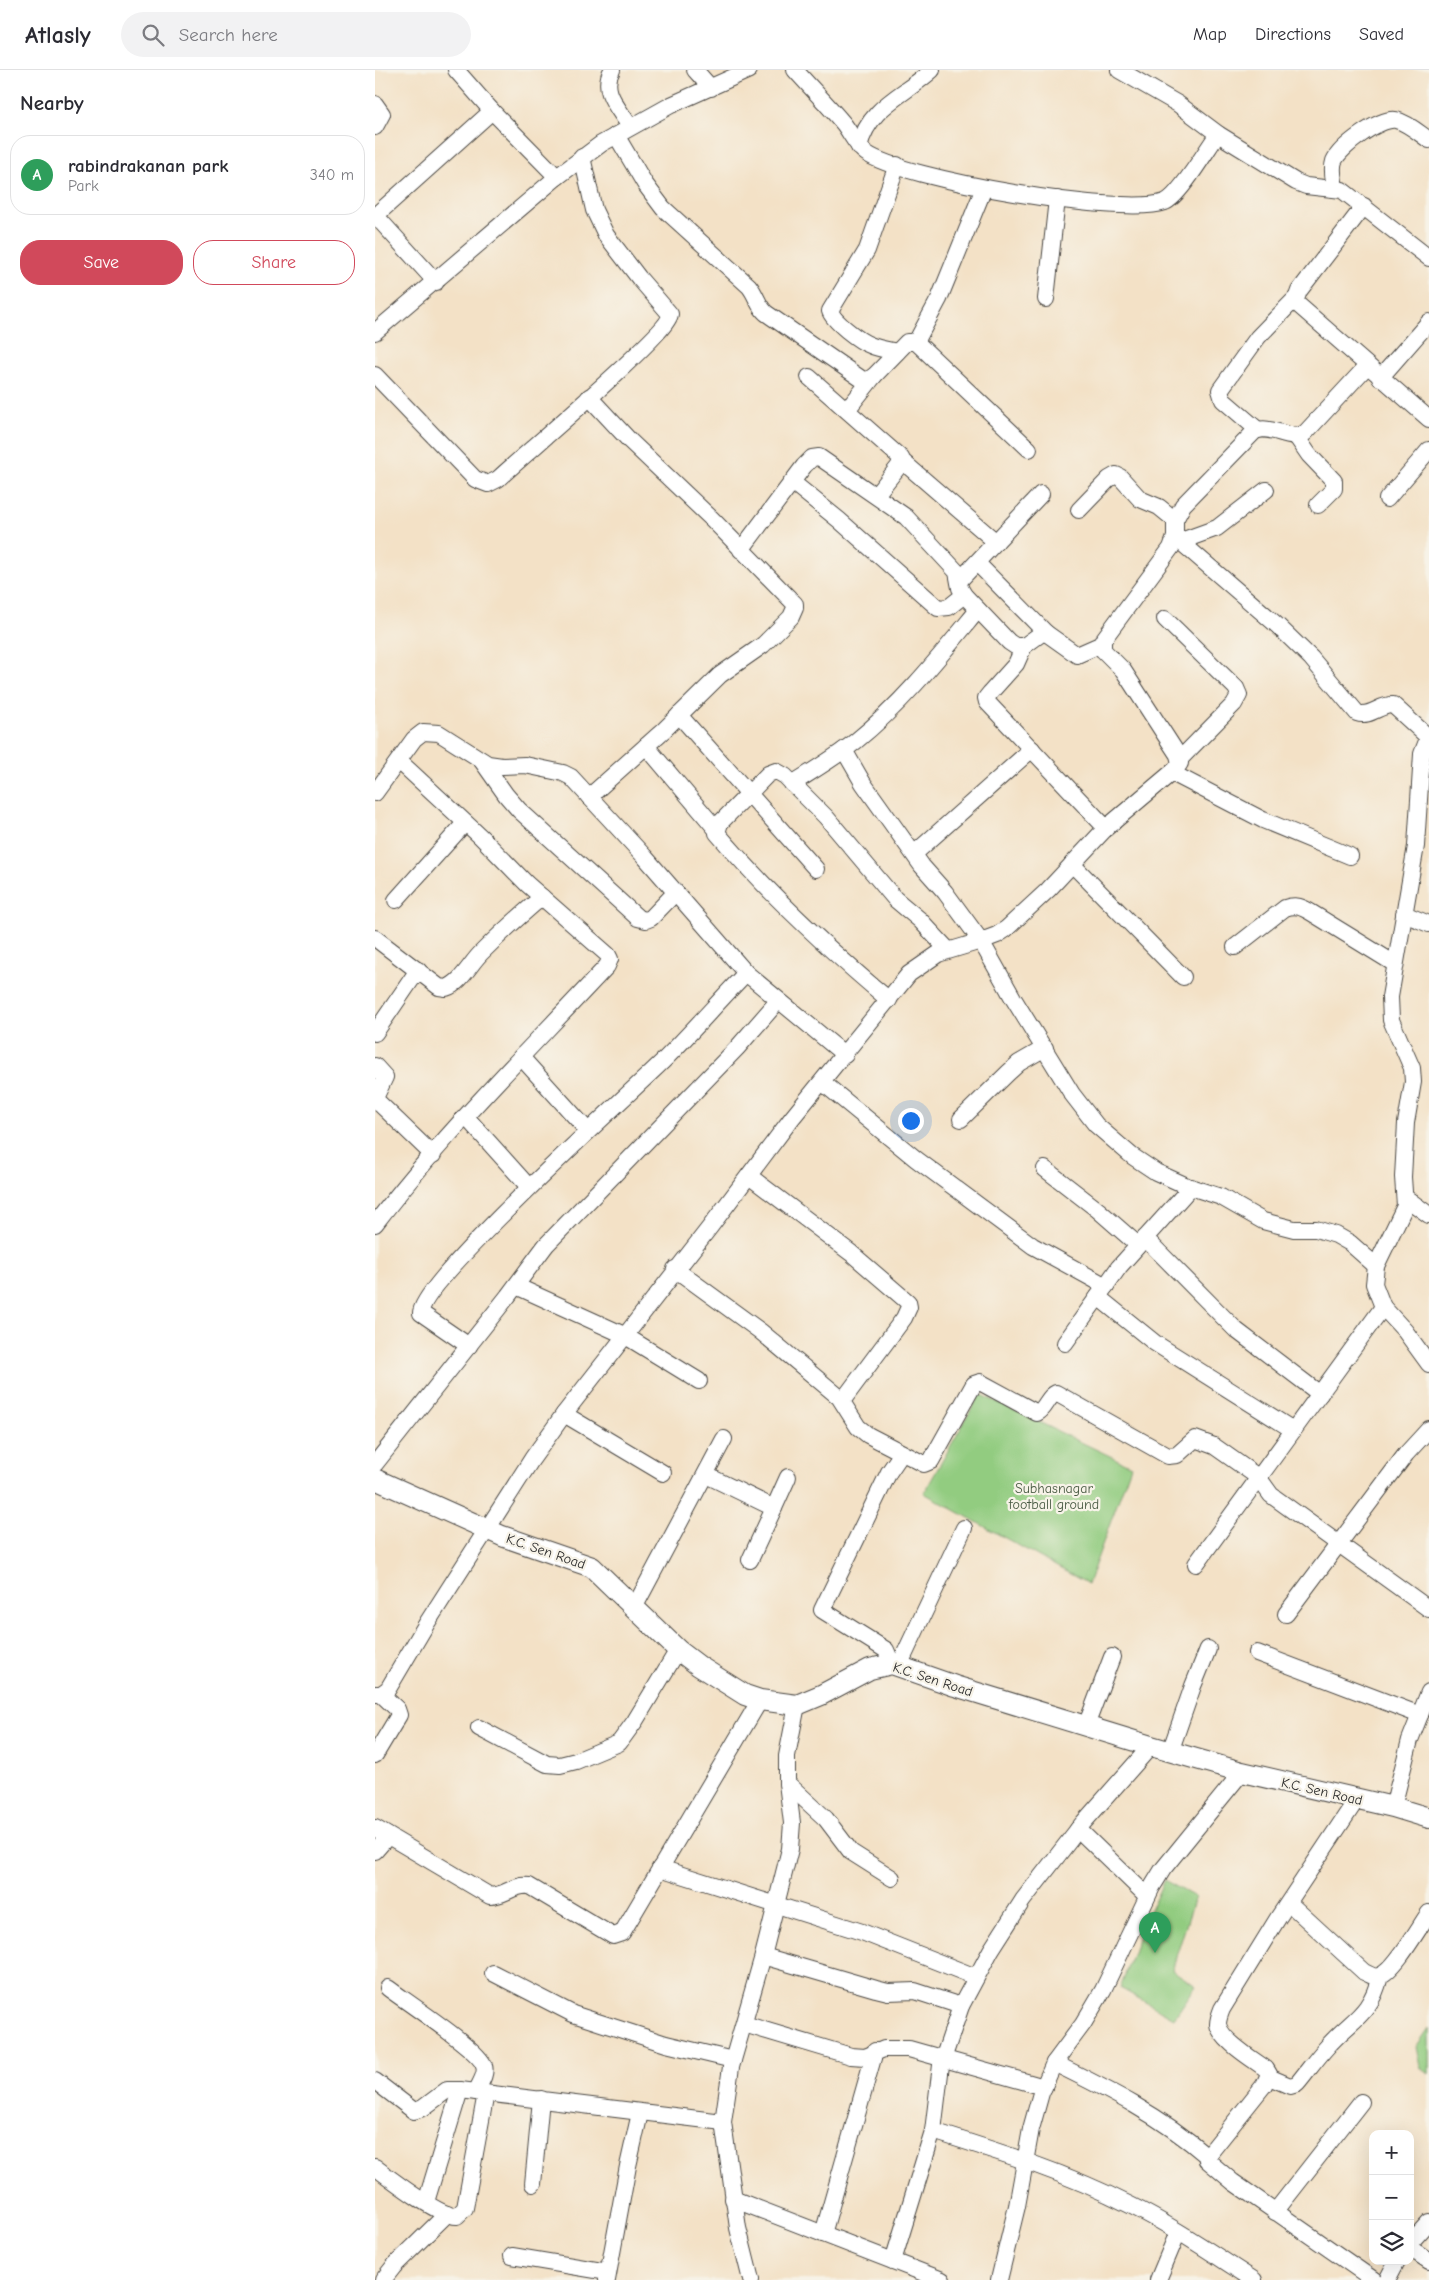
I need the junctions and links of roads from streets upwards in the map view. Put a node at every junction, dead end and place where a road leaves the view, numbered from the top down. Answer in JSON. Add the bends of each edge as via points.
{"nodes":[{"id":1,"x":457,"y":70,"type":"edge"},
{"id":2,"x":612,"y":70,"type":"edge"},
{"id":3,"x":695,"y":70,"type":"edge"},
{"id":4,"x":749,"y":70,"type":"edge"},
{"id":5,"x":795,"y":70,"type":"edge"},
{"id":6,"x":932,"y":70,"type":"edge"},
{"id":7,"x":1119,"y":70,"type":"edge"},
{"id":8,"x":711,"y":88,"type":"junction"},
{"id":9,"x":375,"y":104,"type":"edge"},
{"id":10,"x":492,"y":111,"type":"junction"},
{"id":11,"x":375,"y":127,"type":"edge"},
{"id":12,"x":623,"y":131,"type":"junction"},
{"id":13,"x":1218,"y":134,"type":"junction"},
{"id":14,"x":1429,"y":140,"type":"edge"},
{"id":15,"x":859,"y":148,"type":"junction"},
{"id":16,"x":582,"y":157,"type":"junction"},
{"id":17,"x":897,"y":166,"type":"junction"},
{"id":18,"x":557,"y":177,"type":"junction"},
{"id":19,"x":984,"y":188,"type":"junction"},
{"id":20,"x":1335,"y":188,"type":"junction"},
{"id":21,"x":1057,"y":199,"type":"junction"},
{"id":22,"x":1364,"y":206,"type":"junction"},
{"id":23,"x":375,"y":216,"type":"edge"},
{"id":24,"x":1429,"y":258,"type":"edge"},
{"id":25,"x":436,"y":282,"type":"junction"},
{"id":26,"x":1046,"y":299,"type":"dead end"},
{"id":27,"x":1295,"y":299,"type":"junction"},
{"id":28,"x":1429,"y":322,"type":"edge"},
{"id":29,"x":375,"y":332,"type":"edge"},
{"id":30,"x":916,"y":342,"type":"junction"},
{"id":31,"x":897,"y":352,"type":"junction"},
{"id":32,"x":1367,"y":366,"type":"junction"},
{"id":33,"x":375,"y":375,"type":"edge"},
{"id":34,"x":874,"y":376,"type":"junction"},
{"id":35,"x":809,"y":378,"type":"dead end"},
{"id":36,"x":1380,"y":378,"type":"junction"},
{"id":37,"x":589,"y":398,"type":"junction"},
{"id":38,"x":847,"y":410,"type":"junction"},
{"id":39,"x":1429,"y":419,"type":"edge"},
{"id":40,"x":1258,"y":430,"type":"junction"},
{"id":41,"x":1296,"y":436,"type":"junction"},
{"id":42,"x":1029,"y":449,"type":"dead end"},
{"id":43,"x":1429,"y":450,"type":"edge"},
{"id":44,"x":901,"y":460,"type":"junction"},
{"id":45,"x":792,"y":482,"type":"junction"},
{"id":46,"x":1266,"y":490,"type":"dead end"},
{"id":47,"x":1041,"y":494,"type":"dead end"},
{"id":48,"x":876,"y":495,"type":"junction"},
{"id":49,"x":1387,"y":499,"type":"dead end"},
{"id":50,"x":1319,"y":505,"type":"dead end"},
{"id":51,"x":1079,"y":510,"type":"dead end"},
{"id":52,"x":1175,"y":520,"type":"junction"},
{"id":53,"x":1178,"y":539,"type":"junction"},
{"id":54,"x":996,"y":542,"type":"junction"},
{"id":55,"x":741,"y":550,"type":"junction"},
{"id":56,"x":977,"y":563,"type":"junction"},
{"id":57,"x":961,"y":588,"type":"junction"},
{"id":58,"x":978,"y":610,"type":"junction"},
{"id":59,"x":1165,"y":619,"type":"dead end"},
{"id":60,"x":1047,"y":634,"type":"junction"},
{"id":61,"x":1102,"y":644,"type":"junction"},
{"id":62,"x":1024,"y":646,"type":"junction"},
{"id":63,"x":679,"y":715,"type":"junction"},
{"id":64,"x":1429,"y":737,"type":"edge"},
{"id":65,"x":647,"y":746,"type":"junction"},
{"id":66,"x":1031,"y":749,"type":"junction"},
{"id":67,"x":844,"y":750,"type":"junction"},
{"id":68,"x":399,"y":761,"type":"junction"},
{"id":69,"x":482,"y":761,"type":"junction"},
{"id":70,"x":1176,"y":766,"type":"junction"},
{"id":71,"x":793,"y":784,"type":"junction"},
{"id":72,"x":750,"y":792,"type":"junction"},
{"id":73,"x":375,"y":793,"type":"edge"},
{"id":74,"x":589,"y":797,"type":"junction"},
{"id":75,"x":465,"y":823,"type":"junction"},
{"id":76,"x":1106,"y":828,"type":"junction"},
{"id":77,"x":717,"y":830,"type":"junction"},
{"id":78,"x":914,"y":854,"type":"junction"},
{"id":79,"x":1350,"y":856,"type":"dead end"},
{"id":80,"x":1072,"y":864,"type":"junction"},
{"id":81,"x":816,"y":869,"type":"dead end"},
{"id":82,"x":675,"y":893,"type":"junction"},
{"id":83,"x":542,"y":897,"type":"junction"},
{"id":84,"x":396,"y":900,"type":"dead end"},
{"id":85,"x":1405,"y":914,"type":"junction"},
{"id":86,"x":1429,"y":924,"type":"edge"},
{"id":87,"x":375,"y":938,"type":"edge"},
{"id":88,"x":981,"y":941,"type":"junction"},
{"id":89,"x":1235,"y":947,"type":"dead end"},
{"id":90,"x":948,"y":950,"type":"junction"},
{"id":91,"x":1395,"y":964,"type":"junction"},
{"id":92,"x":418,"y":970,"type":"junction"},
{"id":93,"x":746,"y":973,"type":"junction"},
{"id":94,"x":1183,"y":977,"type":"dead end"},
{"id":95,"x":889,"y":1000,"type":"junction"},
{"id":96,"x":778,"y":1002,"type":"junction"},
{"id":97,"x":375,"y":1033,"type":"edge"},
{"id":98,"x":1045,"y":1048,"type":"junction"},
{"id":99,"x":845,"y":1055,"type":"junction"},
{"id":100,"x":521,"y":1057,"type":"junction"},
{"id":101,"x":375,"y":1066,"type":"edge"},
{"id":102,"x":822,"y":1082,"type":"junction"},
{"id":103,"x":466,"y":1118,"type":"junction"},
{"id":104,"x":961,"y":1119,"type":"dead end"},
{"id":105,"x":588,"y":1131,"type":"junction"},
{"id":106,"x":433,"y":1155,"type":"junction"},
{"id":107,"x":1045,"y":1169,"type":"dead end"},
{"id":108,"x":749,"y":1176,"type":"junction"},
{"id":109,"x":529,"y":1187,"type":"junction"},
{"id":110,"x":1191,"y":1187,"type":"junction"},
{"id":111,"x":1406,"y":1198,"type":"junction"},
{"id":112,"x":1429,"y":1215,"type":"edge"},
{"id":113,"x":375,"y":1224,"type":"edge"},
{"id":114,"x":1141,"y":1241,"type":"junction"},
{"id":115,"x":1376,"y":1266,"type":"junction"},
{"id":116,"x":675,"y":1269,"type":"junction"},
{"id":117,"x":516,"y":1286,"type":"junction"},
{"id":118,"x":1102,"y":1291,"type":"junction"},
{"id":119,"x":1383,"y":1307,"type":"junction"},
{"id":120,"x":624,"y":1336,"type":"junction"},
{"id":121,"x":1065,"y":1342,"type":"dead end"},
{"id":122,"x":469,"y":1346,"type":"junction"},
{"id":123,"x":1429,"y":1364,"type":"edge"},
{"id":124,"x":699,"y":1381,"type":"dead end"},
{"id":125,"x":1320,"y":1394,"type":"junction"},
{"id":126,"x":843,"y":1400,"type":"junction"},
{"id":127,"x":564,"y":1414,"type":"junction"},
{"id":128,"x":1429,"y":1428,"type":"edge"},
{"id":129,"x":1293,"y":1430,"type":"junction"},
{"id":130,"x":724,"y":1439,"type":"dead end"},
{"id":131,"x":902,"y":1453,"type":"junction"},
{"id":132,"x":375,"y":1464,"type":"edge"},
{"id":133,"x":663,"y":1473,"type":"dead end"},
{"id":134,"x":706,"y":1475,"type":"junction"},
{"id":135,"x":1258,"y":1476,"type":"junction"},
{"id":136,"x":788,"y":1477,"type":"dead end"},
{"id":137,"x":375,"y":1479,"type":"edge"},
{"id":138,"x":774,"y":1508,"type":"junction"},
{"id":139,"x":964,"y":1528,"type":"dead end"},
{"id":140,"x":487,"y":1530,"type":"junction"},
{"id":141,"x":1339,"y":1544,"type":"junction"},
{"id":142,"x":750,"y":1560,"type":"dead end"},
{"id":143,"x":1196,"y":1564,"type":"dead end"},
{"id":144,"x":634,"y":1608,"type":"junction"},
{"id":145,"x":1429,"y":1608,"type":"edge"},
{"id":146,"x":1286,"y":1614,"type":"dead end"},
{"id":147,"x":1209,"y":1649,"type":"dead end"},
{"id":148,"x":679,"y":1650,"type":"junction"},
{"id":149,"x":1257,"y":1652,"type":"dead end"},
{"id":150,"x":1112,"y":1657,"type":"dead end"},
{"id":151,"x":895,"y":1665,"type":"junction"},
{"id":152,"x":1429,"y":1692,"type":"edge"},
{"id":153,"x":378,"y":1694,"type":"edge"},
{"id":154,"x":760,"y":1700,"type":"junction"},
{"id":155,"x":797,"y":1705,"type":"junction"},
{"id":156,"x":1422,"y":1723,"type":"edge"},
{"id":157,"x":1085,"y":1726,"type":"junction"},
{"id":158,"x":479,"y":1728,"type":"dead end"},
{"id":159,"x":1151,"y":1746,"type":"junction"},
{"id":160,"x":1170,"y":1752,"type":"junction"},
{"id":161,"x":375,"y":1755,"type":"edge"},
{"id":162,"x":1242,"y":1772,"type":"junction"},
{"id":163,"x":787,"y":1783,"type":"junction"},
{"id":164,"x":1357,"y":1799,"type":"junction"},
{"id":165,"x":1393,"y":1807,"type":"junction"},
{"id":166,"x":1429,"y":1818,"type":"edge"},
{"id":167,"x":1078,"y":1829,"type":"junction"},
{"id":168,"x":381,"y":1832,"type":"edge"},
{"id":169,"x":375,"y":1851,"type":"edge"},
{"id":170,"x":660,"y":1868,"type":"junction"},
{"id":171,"x":892,"y":1878,"type":"dead end"},
{"id":172,"x":1147,"y":1896,"type":"junction"},
{"id":173,"x":1289,"y":1902,"type":"junction"},
{"id":174,"x":777,"y":1906,"type":"junction"},
{"id":175,"x":1429,"y":1913,"type":"edge"},
{"id":176,"x":763,"y":1956,"type":"junction"},
{"id":177,"x":493,"y":1973,"type":"dead end"},
{"id":178,"x":1380,"y":1976,"type":"junction"},
{"id":179,"x":976,"y":1977,"type":"junction"},
{"id":180,"x":388,"y":1988,"type":"dead end"},
{"id":181,"x":961,"y":2006,"type":"junction"},
{"id":182,"x":744,"y":2024,"type":"junction"},
{"id":183,"x":875,"y":2051,"type":"junction"},
{"id":184,"x":943,"y":2058,"type":"junction"},
{"id":185,"x":733,"y":2060,"type":"junction"},
{"id":186,"x":1054,"y":2063,"type":"junction"},
{"id":187,"x":1269,"y":2077,"type":"junction"},
{"id":188,"x":375,"y":2081,"type":"edge"},
{"id":189,"x":1044,"y":2087,"type":"junction"},
{"id":190,"x":474,"y":2092,"type":"junction"},
{"id":191,"x":541,"y":2099,"type":"junction"},
{"id":192,"x":1361,"y":2102,"type":"dead end"},
{"id":193,"x":640,"y":2112,"type":"junction"},
{"id":194,"x":723,"y":2122,"type":"junction"},
{"id":195,"x":933,"y":2131,"type":"junction"},
{"id":196,"x":1207,"y":2156,"type":"junction"},
{"id":197,"x":1025,"y":2160,"type":"junction"},
{"id":198,"x":375,"y":2167,"type":"edge"},
{"id":199,"x":533,"y":2184,"type":"dead end"},
{"id":200,"x":733,"y":2199,"type":"junction"},
{"id":201,"x":426,"y":2202,"type":"junction"},
{"id":202,"x":1275,"y":2212,"type":"junction"},
{"id":203,"x":447,"y":2214,"type":"junction"},
{"id":204,"x":1429,"y":2222,"type":"edge"},
{"id":205,"x":1178,"y":2232,"type":"junction"},
{"id":206,"x":823,"y":2234,"type":"junction"},
{"id":207,"x":1414,"y":2239,"type":"edge"},
{"id":208,"x":1414,"y":2251,"type":"edge"},
{"id":209,"x":512,"y":2256,"type":"dead end"},
{"id":210,"x":893,"y":2261,"type":"junction"},
{"id":211,"x":1429,"y":2261,"type":"edge"},
{"id":212,"x":1395,"y":2265,"type":"edge"},
{"id":213,"x":607,"y":2276,"type":"edge"},
{"id":214,"x":383,"y":2280,"type":"edge"},
{"id":215,"x":751,"y":2280,"type":"edge"},
{"id":216,"x":942,"y":2280,"type":"edge"},
{"id":217,"x":999,"y":2280,"type":"edge"},
{"id":218,"x":1158,"y":2280,"type":"edge"},
{"id":219,"x":1254,"y":2280,"type":"edge"},
{"id":220,"x":1374,"y":2280,"type":"edge"},
{"id":221,"x":1387,"y":2280,"type":"edge"}],
"edges":[{"from":1,"to":10,"type":"street"},
{"from":2,"to":12,"type":"street","via":[[607,89]]},
{"from":3,"to":8,"type":"street"},
{"from":4,"to":8,"type":"street"},
{"from":5,"to":15,"type":"street","via":[[844,124]]},
{"from":6,"to":15,"type":"street","via":[[872,118],[864,130]]},
{"from":7,"to":13,"type":"street","via":[[1178,104]]},
{"from":8,"to":12,"type":"street"},
{"from":9,"to":11,"type":"street","via":[[382,114]]},
{"from":10,"to":18,"type":"street"},
{"from":10,"to":23,"type":"street"},
{"from":12,"to":16,"type":"street"},
{"from":12,"to":34,"type":"street","via":[[645,184],[676,221],[749,286],[761,309],[857,377],[868,380]]},
{"from":13,"to":20,"type":"street","via":[[1296,182]]},
{"from":13,"to":21,"type":"street","via":[[1178,190],[1165,202],[1103,204]]},
{"from":14,"to":20,"type":"street","via":[[1396,120],[1379,124],[1337,155],[1332,169]]},
{"from":15,"to":17,"type":"street","via":[[870,156]]},
{"from":16,"to":18,"type":"street"},
{"from":16,"to":37,"type":"street","via":[[594,210],[603,229],[639,278],[669,311],[671,318]]},
{"from":17,"to":19,"type":"street"},
{"from":17,"to":31,"type":"street","via":[[867,250],[830,311],[863,342]]},
{"from":18,"to":25,"type":"street"},
{"from":19,"to":21,"type":"street"},
{"from":19,"to":30,"type":"street","via":[[939,299]]},
{"from":20,"to":22,"type":"street"},
{"from":21,"to":26,"type":"street"},
{"from":22,"to":24,"type":"street"},
{"from":22,"to":27,"type":"street"},
{"from":23,"to":25,"type":"street"},
{"from":25,"to":29,"type":"street"},
{"from":27,"to":32,"type":"street","via":[[1299,308]]},
{"from":27,"to":40,"type":"street","via":[[1263,332],[1220,390],[1223,400]]},
{"from":28,"to":36,"type":"street"},
{"from":30,"to":31,"type":"street","via":[[907,342]]},
{"from":30,"to":42,"type":"street"},
{"from":31,"to":34,"type":"street"},
{"from":32,"to":36,"type":"street"},
{"from":32,"to":41,"type":"street","via":[[1305,433]]},
{"from":33,"to":37,"type":"street","via":[[475,479],[488,484],[498,479]]},
{"from":34,"to":38,"type":"street"},
{"from":35,"to":38,"type":"street"},
{"from":36,"to":39,"type":"street"},
{"from":37,"to":55,"type":"street"},
{"from":38,"to":44,"type":"street"},
{"from":40,"to":41,"type":"street","via":[[1270,429]]},
{"from":40,"to":52,"type":"street","via":[[1187,500]]},
{"from":41,"to":50,"type":"street","via":[[1334,481],[1335,487]]},
{"from":43,"to":49,"type":"street"},
{"from":44,"to":48,"type":"street"},
{"from":44,"to":54,"type":"street"},
{"from":45,"to":48,"type":"street","via":[[809,460],[819,457]]},
{"from":45,"to":55,"type":"street"},
{"from":45,"to":57,"type":"street","via":[[938,608],[949,607]]},
{"from":46,"to":53,"type":"street","via":[[1217,528]]},
{"from":47,"to":54,"type":"street"},
{"from":48,"to":57,"type":"street","via":[[906,516],[953,567]]},
{"from":51,"to":52,"type":"street","via":[[1116,475],[1140,499],[1159,507]]},
{"from":52,"to":53,"type":"street"},
{"from":53,"to":61,"type":"street","via":[[1116,620]]},
{"from":53,"to":64,"type":"street","via":[[1311,658],[1357,713],[1365,715],[1393,705]]},
{"from":54,"to":56,"type":"street"},
{"from":55,"to":63,"type":"street","via":[[795,604],[793,613],[763,645],[720,675]]},
{"from":56,"to":57,"type":"street"},
{"from":56,"to":60,"type":"street"},
{"from":57,"to":58,"type":"street"},
{"from":58,"to":62,"type":"street","via":[[1009,642]]},
{"from":58,"to":67,"type":"street","via":[[925,673],[878,722]]},
{"from":59,"to":70,"type":"street","via":[[1236,688],[1239,695],[1235,704]]},
{"from":60,"to":61,"type":"street","via":[[1077,655]]},
{"from":60,"to":62,"type":"street","via":[[1041,633]]},
{"from":61,"to":70,"type":"street","via":[[1105,653],[1123,670]]},
{"from":62,"to":66,"type":"street","via":[[1016,664],[986,700]]},
{"from":63,"to":65,"type":"street"},
{"from":63,"to":72,"type":"street"},
{"from":64,"to":85,"type":"street","via":[[1422,754],[1416,846]]},
{"from":65,"to":74,"type":"street"},
{"from":65,"to":77,"type":"street"},
{"from":66,"to":76,"type":"street"},
{"from":66,"to":78,"type":"street"},
{"from":67,"to":71,"type":"street"},
{"from":67,"to":78,"type":"street","via":[[863,783]]},
{"from":68,"to":69,"type":"street","via":[[419,734],[428,732],[439,734]]},
{"from":68,"to":73,"type":"street"},
{"from":68,"to":75,"type":"street"},
{"from":69,"to":74,"type":"street","via":[[563,773]]},
{"from":69,"to":82,"type":"street","via":[[519,810],[638,918],[651,918]]},
{"from":70,"to":76,"type":"street"},
{"from":70,"to":79,"type":"street","via":[[1263,820]]},
{"from":71,"to":72,"type":"street","via":[[779,772],[773,772]]},
{"from":71,"to":90,"type":"street","via":[[826,817],[895,900],[920,920]]},
{"from":72,"to":77,"type":"street"},
{"from":72,"to":81,"type":"street"},
{"from":74,"to":82,"type":"street"},
{"from":75,"to":83,"type":"street"},
{"from":75,"to":84,"type":"street"},
{"from":76,"to":80,"type":"street"},
{"from":77,"to":95,"type":"street","via":[[783,905]]},
{"from":78,"to":88,"type":"street"},
{"from":80,"to":88,"type":"street","via":[[1005,929]]},
{"from":80,"to":94,"type":"street"},
{"from":82,"to":93,"type":"street"},
{"from":83,"to":92,"type":"street","via":[[449,987],[439,987]]},
{"from":83,"to":100,"type":"street","via":[[609,955],[610,961]]},
{"from":85,"to":86,"type":"street"},
{"from":85,"to":91,"type":"street"},
{"from":87,"to":92,"type":"street"},
{"from":88,"to":90,"type":"street"},
{"from":88,"to":98,"type":"street"},
{"from":89,"to":91,"type":"street","via":[[1267,920],[1293,905],[1312,913]]},
{"from":90,"to":95,"type":"street","via":[[917,968]]},
{"from":91,"to":111,"type":"street","via":[[1389,997],[1391,1020],[1413,1075],[1405,1132],[1403,1177]]},
{"from":92,"to":97,"type":"street"},
{"from":93,"to":96,"type":"street"},
{"from":93,"to":105,"type":"street","via":[[663,1061]]},
{"from":95,"to":99,"type":"street"},
{"from":96,"to":99,"type":"street"},
{"from":96,"to":117,"type":"street","via":[[565,1223]]},
{"from":98,"to":104,"type":"street","via":[[1008,1072]]},
{"from":98,"to":110,"type":"street","via":[[1072,1094],[1096,1125],[1131,1156],[1156,1172]]},
{"from":99,"to":102,"type":"street"},
{"from":100,"to":103,"type":"street"},
{"from":100,"to":105,"type":"street"},
{"from":101,"to":106,"type":"street","via":[[385,1077],[376,1096],[377,1101]]},
{"from":102,"to":108,"type":"street"},
{"from":102,"to":118,"type":"street","via":[[916,1159],[1033,1246]]},
{"from":103,"to":106,"type":"street"},
{"from":103,"to":109,"type":"street"},
{"from":105,"to":109,"type":"street"},
{"from":106,"to":113,"type":"street"},
{"from":107,"to":114,"type":"street"},
{"from":108,"to":116,"type":"street"},
{"from":108,"to":126,"type":"street","via":[[851,1253],[909,1302],[903,1318]]},
{"from":109,"to":122,"type":"street","via":[[422,1306],[424,1316]]},
{"from":110,"to":114,"type":"street"},
{"from":110,"to":115,"type":"street","via":[[1221,1196],[1271,1224],[1337,1235]]},
{"from":111,"to":112,"type":"street"},
{"from":111,"to":115,"type":"street","via":[[1395,1230]]},
{"from":114,"to":118,"type":"street"},
{"from":114,"to":125,"type":"street","via":[[1236,1330]]},
{"from":115,"to":119,"type":"street","via":[[1374,1284]]},
{"from":116,"to":120,"type":"street"},
{"from":116,"to":126,"type":"street","via":[[760,1331]]},
{"from":117,"to":120,"type":"street"},
{"from":117,"to":122,"type":"street"},
{"from":118,"to":121,"type":"street"},
{"from":118,"to":129,"type":"street","via":[[1155,1343]]},
{"from":119,"to":123,"type":"street"},
{"from":119,"to":125,"type":"street"},
{"from":120,"to":124,"type":"street"},
{"from":120,"to":127,"type":"street"},
{"from":122,"to":132,"type":"street"},
{"from":125,"to":129,"type":"street"},
{"from":126,"to":131,"type":"street","via":[[858,1427]]},
{"from":127,"to":133,"type":"street"},
{"from":127,"to":140,"type":"street"},
{"from":128,"to":141,"type":"street"},
{"from":129,"to":135,"type":"street"},
{"from":130,"to":134,"type":"street"},
{"from":131,"to":135,"type":"street","via":[[924,1464],[931,1461],[974,1384],[981,1382],[1037,1413],[1055,1393],[1168,1456],[1177,1455],[1195,1439],[1206,1442]]},
{"from":131,"to":151,"type":"street","via":[[889,1472],[822,1610],[886,1650]]},
{"from":134,"to":138,"type":"street"},
{"from":134,"to":144,"type":"street"},
{"from":135,"to":141,"type":"street","via":[[1271,1495]]},
{"from":135,"to":143,"type":"street"},
{"from":136,"to":138,"type":"street"},
{"from":137,"to":140,"type":"street","name":"K.C. Sen Road"},
{"from":138,"to":142,"type":"street"},
{"from":139,"to":151,"type":"street"},
{"from":140,"to":144,"type":"street","name":"K.C. Sen Road","via":[[592,1567]]},
{"from":140,"to":153,"type":"street","via":[[388,1689]]},
{"from":141,"to":145,"type":"street"},
{"from":141,"to":146,"type":"street"},
{"from":144,"to":148,"type":"street","name":"K.C. Sen Road"},
{"from":147,"to":160,"type":"street"},
{"from":148,"to":154,"type":"street","name":"K.C. Sen Road","via":[[718,1680]]},
{"from":148,"to":158,"type":"street","via":[[619,1743],[576,1761],[547,1764]]},
{"from":149,"to":156,"type":"street"},
{"from":150,"to":157,"type":"street"},
{"from":151,"to":155,"type":"street","name":"K.C. Sen Road","via":[[870,1669]]},
{"from":151,"to":157,"type":"street","name":"K.C. Sen Road"},
{"from":152,"to":156,"type":"street"},
{"from":153,"to":161,"type":"street","via":[[397,1709],[399,1715]]},
{"from":154,"to":155,"type":"street","name":"K.C. Sen Road"},
{"from":154,"to":170,"type":"street"},
{"from":155,"to":163,"type":"street","via":[[787,1756]]},
{"from":156,"to":165,"type":"street","via":[[1410,1740]]},
{"from":157,"to":159,"type":"street","name":"K.C. Sen Road"},
{"from":159,"to":160,"type":"street","name":"K.C. Sen Road"},
{"from":159,"to":167,"type":"street"},
{"from":160,"to":162,"type":"street","name":"K.C. Sen Road"},
{"from":162,"to":164,"type":"street","name":"K.C. Sen Road"},
{"from":162,"to":172,"type":"street","via":[[1163,1869]]},
{"from":163,"to":171,"type":"street","via":[[826,1819],[851,1852]]},
{"from":163,"to":174,"type":"street","via":[[792,1836]]},
{"from":164,"to":165,"type":"street","name":"K.C. Sen Road"},
{"from":164,"to":173,"type":"street"},
{"from":165,"to":166,"type":"street","name":"K.C. Sen Road"},
{"from":167,"to":172,"type":"street"},
{"from":167,"to":179,"type":"street","via":[[1023,1900]]},
{"from":168,"to":169,"type":"street"},
{"from":168,"to":170,"type":"street","via":[[490,1896],[498,1896],[519,1884],[529,1886],[613,1936],[622,1933]]},
{"from":170,"to":174,"type":"street"},
{"from":172,"to":186,"type":"street","via":[[1103,1990]]},
{"from":173,"to":178,"type":"street","via":[[1364,1972]]},
{"from":173,"to":187,"type":"street","via":[[1219,2018],[1221,2032],[1266,2069]]},
{"from":174,"to":176,"type":"street"},
{"from":174,"to":179,"type":"street","via":[[862,1932]]},
{"from":175,"to":178,"type":"street","via":[[1392,1966]]},
{"from":176,"to":181,"type":"street","via":[[876,1989],[915,1991]]},
{"from":176,"to":182,"type":"street"},
{"from":177,"to":185,"type":"street","via":[[573,2014],[667,2044]]},
{"from":178,"to":187,"type":"street","via":[[1367,2007],[1327,2046],[1297,2084],[1290,2086]]},
{"from":179,"to":181,"type":"street"},
{"from":180,"to":190,"type":"street","via":[[481,2060],[485,2073]]},
{"from":181,"to":184,"type":"street"},
{"from":182,"to":183,"type":"street","via":[[851,2056],[865,2056]]},
{"from":182,"to":185,"type":"street"},
{"from":183,"to":184,"type":"street","via":[[909,2049]]},
{"from":183,"to":206,"type":"street"},
{"from":184,"to":189,"type":"street"},
{"from":184,"to":195,"type":"street"},
{"from":185,"to":194,"type":"street"},
{"from":186,"to":189,"type":"street"},
{"from":186,"to":196,"type":"street","via":[[1152,2114]]},
{"from":187,"to":196,"type":"street"},
{"from":188,"to":190,"type":"street","via":[[414,2111],[447,2090]]},
{"from":189,"to":197,"type":"street"},
{"from":190,"to":191,"type":"street"},
{"from":190,"to":201,"type":"street"},
{"from":190,"to":203,"type":"street","via":[[465,2208],[457,2216]]},
{"from":191,"to":193,"type":"street"},
{"from":191,"to":199,"type":"street"},
{"from":192,"to":202,"type":"street"},
{"from":193,"to":194,"type":"street"},
{"from":193,"to":213,"type":"street"},
{"from":194,"to":200,"type":"street"},
{"from":195,"to":197,"type":"street"},
{"from":195,"to":210,"type":"street"},
{"from":196,"to":202,"type":"street","via":[[1209,2164]]},
{"from":197,"to":205,"type":"street","via":[[1129,2204]]},
{"from":197,"to":217,"type":"street"},
{"from":198,"to":201,"type":"street"},
{"from":200,"to":206,"type":"street"},
{"from":200,"to":215,"type":"street"},
{"from":201,"to":203,"type":"street"},
{"from":202,"to":220,"type":"street"},
{"from":203,"to":214,"type":"street"},
{"from":204,"to":207,"type":"street"},
{"from":205,"to":218,"type":"street"},
{"from":205,"to":219,"type":"street"},
{"from":206,"to":210,"type":"street"},
{"from":208,"to":211,"type":"street"},
{"from":209,"to":213,"type":"street"},
{"from":210,"to":216,"type":"street"},
{"from":212,"to":221,"type":"street"}]}
